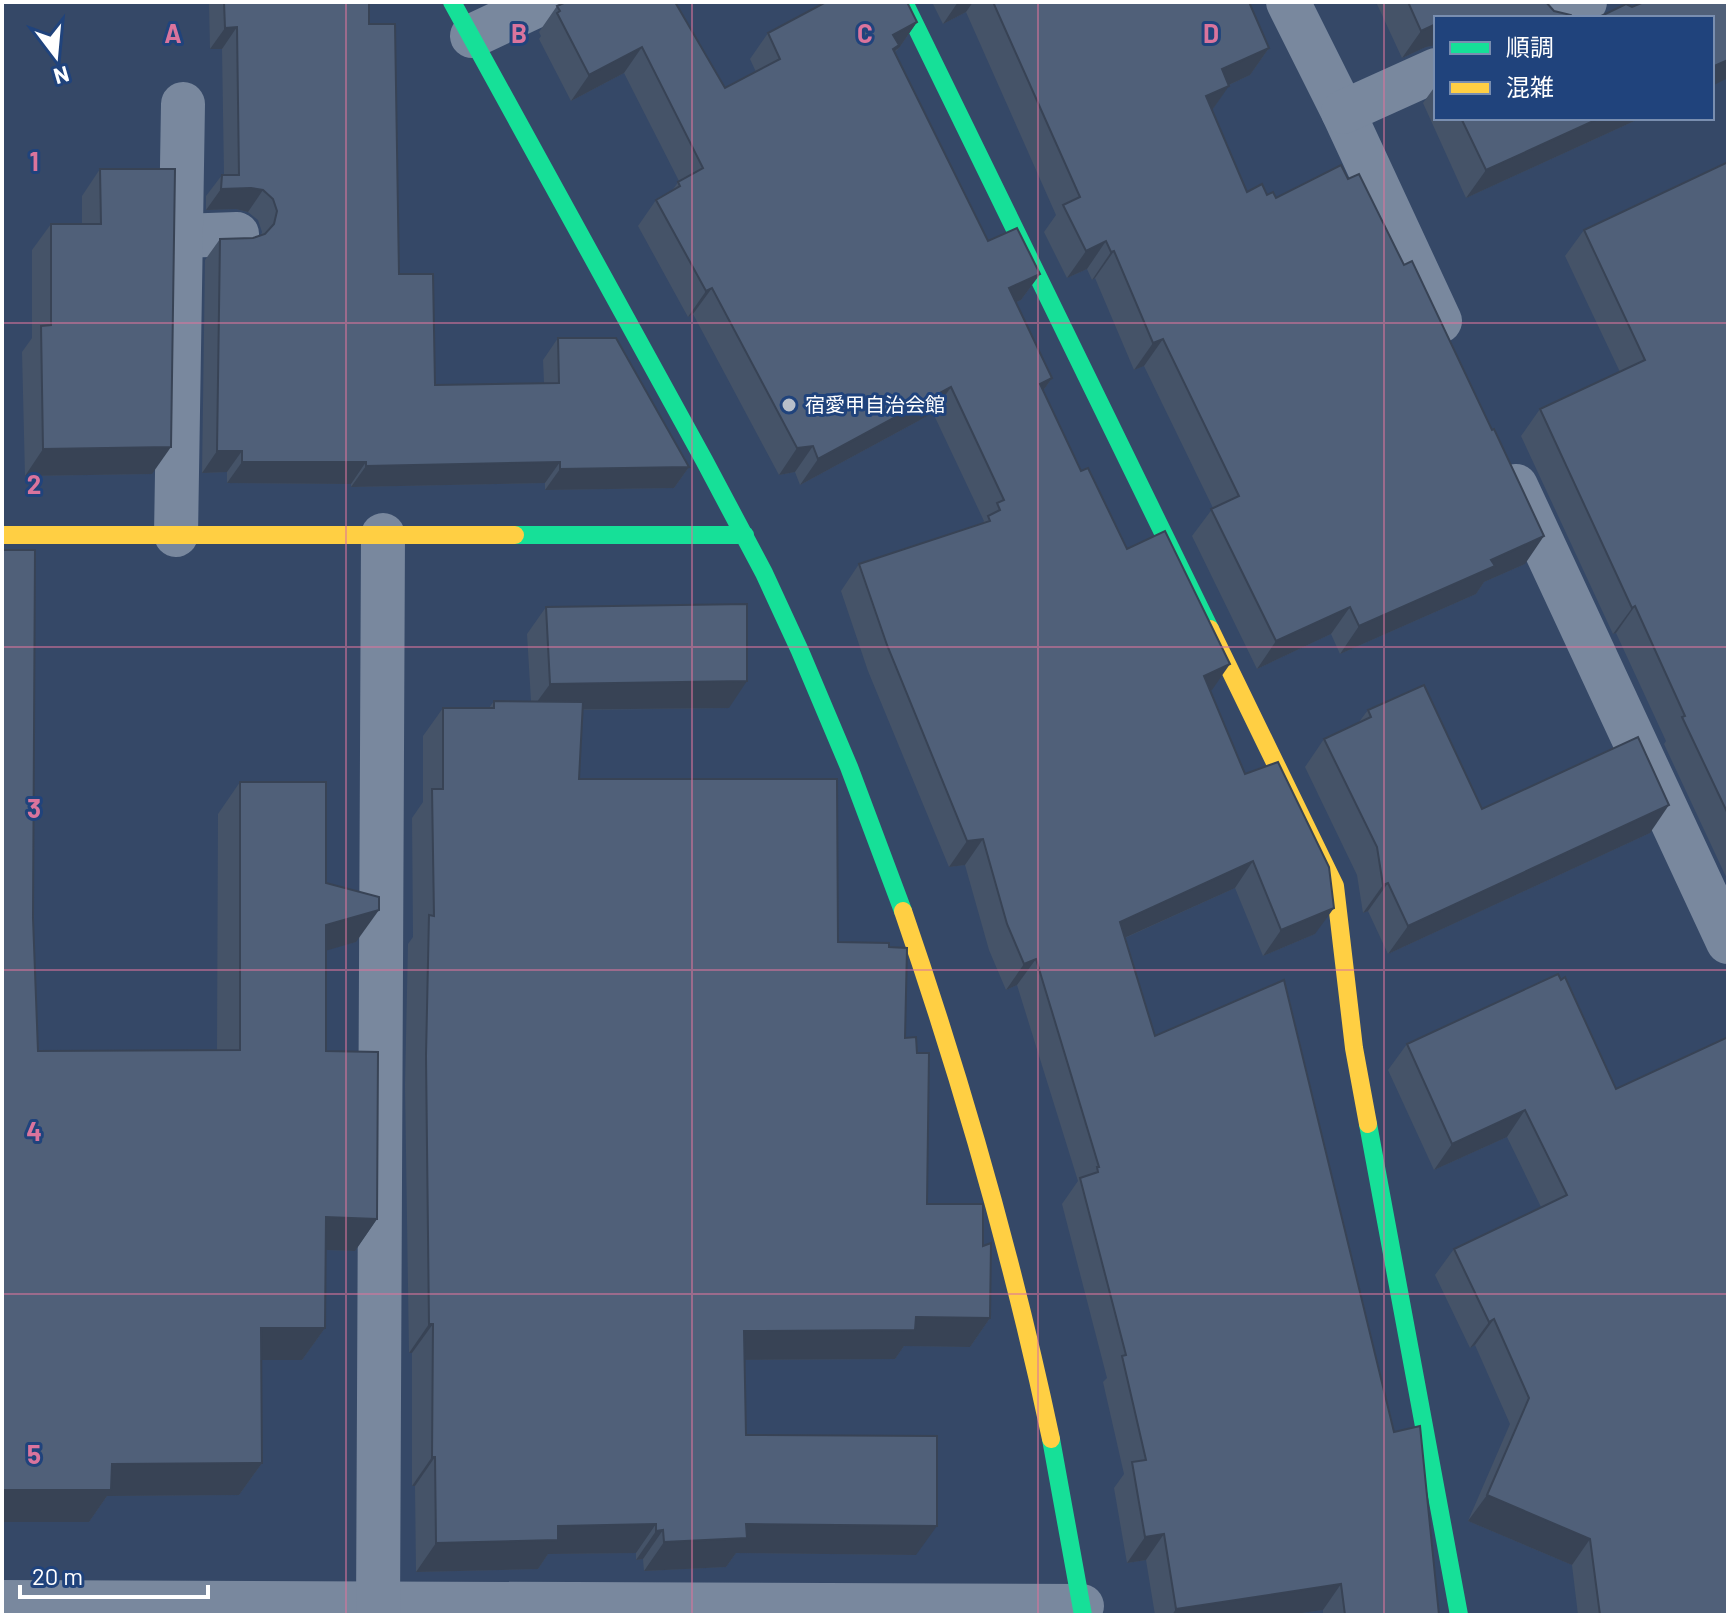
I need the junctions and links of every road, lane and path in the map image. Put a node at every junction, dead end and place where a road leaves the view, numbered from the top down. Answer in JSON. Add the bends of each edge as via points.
{"nodes":[{"id":1,"x":544,"y":2,"type":"edge"},
{"id":2,"x":904,"y":2,"type":"edge"},
{"id":3,"x":1288,"y":2,"type":"edge"},
{"id":4,"x":1585,"y":2,"type":"edge"},
{"id":5,"x":1554,"y":16,"type":"edge"},
{"id":6,"x":462,"y":19,"type":"edge"},
{"id":7,"x":1434,"y":71,"type":"edge"},
{"id":8,"x":183,"y":104,"type":"dead end"},
{"id":9,"x":1343,"y":112,"type":"junction"},
{"id":10,"x":237,"y":234,"type":"dead end"},
{"id":11,"x":181,"y":236,"type":"junction"},
{"id":12,"x":1455,"y":355,"type":"edge"},
{"id":13,"x":1501,"y":455,"type":"edge"},
{"id":14,"x":2,"y":535,"type":"edge"},
{"id":15,"x":176,"y":535,"type":"junction"},
{"id":16,"x":383,"y":535,"type":"junction"},
{"id":17,"x":745,"y":535,"type":"junction"},
{"id":18,"x":1728,"y":942,"type":"edge"},
{"id":19,"x":2,"y":1602,"type":"edge"},
{"id":20,"x":378,"y":1609,"type":"edge"},
{"id":21,"x":1083,"y":1611,"type":"edge"},
{"id":22,"x":1459,"y":1615,"type":"edge"}],
"edges":[{"from":1,"to":6,"type":"street"},
{"from":2,"to":22,"type":"street","via":[[1335,886],[1354,1048]]},
{"from":3,"to":9,"type":"street"},
{"from":4,"to":5,"type":"street"},
{"from":6,"to":17,"type":"street"},
{"from":7,"to":9,"type":"street"},
{"from":8,"to":11,"type":"street"},
{"from":9,"to":12,"type":"street"},
{"from":10,"to":11,"type":"street"},
{"from":11,"to":15,"type":"street"},
{"from":13,"to":18,"type":"street"},
{"from":14,"to":15,"type":"street"},
{"from":15,"to":16,"type":"street"},
{"from":16,"to":17,"type":"street"},
{"from":16,"to":20,"type":"street"},
{"from":17,"to":21,"type":"street","via":[[849,767],[915,944],[978,1141],[1026,1318]]},
{"from":19,"to":20,"type":"street"},
{"from":20,"to":21,"type":"street"}]}
